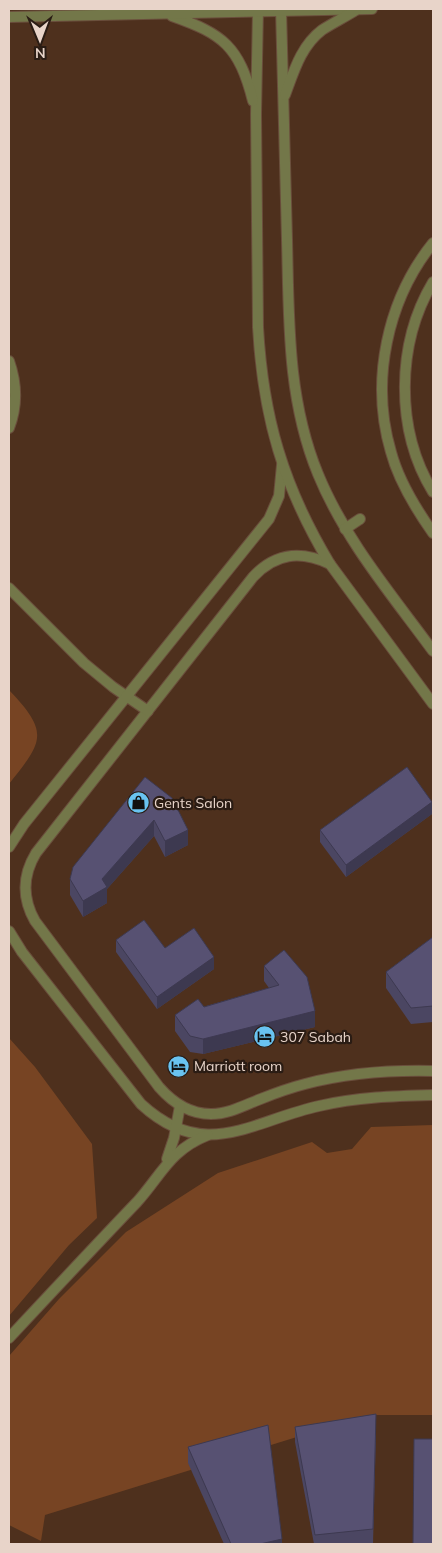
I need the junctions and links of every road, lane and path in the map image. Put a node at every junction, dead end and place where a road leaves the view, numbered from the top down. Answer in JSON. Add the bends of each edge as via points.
{"nodes":[{"id":1,"x":358,"y":9,"type":"edge"},
{"id":2,"x":372,"y":9,"type":"edge"},
{"id":3,"x":258,"y":10,"type":"edge"},
{"id":4,"x":281,"y":10,"type":"edge"},
{"id":5,"x":166,"y":14,"type":"junction"},
{"id":6,"x":9,"y":17,"type":"edge"},
{"id":7,"x":283,"y":100,"type":"junction"},
{"id":8,"x":256,"y":114,"type":"junction"},
{"id":9,"x":433,"y":243,"type":"edge"},
{"id":10,"x":433,"y":282,"type":"edge"},
{"id":11,"x":9,"y":361,"type":"edge"},
{"id":12,"x":9,"y":428,"type":"edge"},
{"id":13,"x":282,"y":465,"type":"junction"},
{"id":14,"x":433,"y":492,"type":"edge"},
{"id":15,"x":360,"y":519,"type":"dead end"},
{"id":16,"x":345,"y":529,"type":"junction"},
{"id":17,"x":433,"y":533,"type":"edge"},
{"id":18,"x":330,"y":564,"type":"junction"},
{"id":19,"x":9,"y":588,"type":"edge"},
{"id":20,"x":433,"y":651,"type":"edge"},
{"id":21,"x":127,"y":696,"type":"junction"},
{"id":22,"x":433,"y":704,"type":"edge"},
{"id":23,"x":148,"y":711,"type":"junction"},
{"id":24,"x":9,"y":847,"type":"edge"},
{"id":25,"x":9,"y":932,"type":"edge"},
{"id":26,"x":433,"y":1071,"type":"edge"},
{"id":27,"x":433,"y":1095,"type":"edge"},
{"id":28,"x":180,"y":1106,"type":"junction"},
{"id":29,"x":176,"y":1128,"type":"junction"},
{"id":30,"x":208,"y":1135,"type":"junction"},
{"id":31,"x":162,"y":1169,"type":"junction"},
{"id":32,"x":9,"y":1338,"type":"edge"}],
"edges":[{"from":1,"to":2,"type":"street"},
{"from":1,"to":4,"type":"street"},
{"from":1,"to":7,"type":"street","via":[[322,31],[305,48]]},
{"from":3,"to":4,"type":"street"},
{"from":3,"to":5,"type":"street"},
{"from":3,"to":8,"type":"street"},
{"from":4,"to":7,"type":"street"},
{"from":5,"to":6,"type":"street"},
{"from":5,"to":8,"type":"street","via":[[207,29],[231,48],[246,75]]},
{"from":7,"to":16,"type":"street","via":[[290,355],[294,386],[307,446]]},
{"from":8,"to":13,"type":"street","via":[[260,362],[270,422]]},
{"from":9,"to":17,"type":"street","via":[[414,270],[395,313],[388,336],[382,383],[391,454],[410,497]]},
{"from":10,"to":14,"type":"street","via":[[413,331],[405,376],[406,406],[413,444]]},
{"from":11,"to":12,"type":"street","via":[[16,396]]},
{"from":13,"to":18,"type":"street","via":[[303,516]]},
{"from":13,"to":21,"type":"street","via":[[279,496],[268,519]]},
{"from":15,"to":16,"type":"street"},
{"from":16,"to":20,"type":"street"},
{"from":18,"to":22,"type":"street"},
{"from":18,"to":23,"type":"street","via":[[308,556],[286,556],[259,570]]},
{"from":19,"to":21,"type":"street","via":[[84,663]]},
{"from":21,"to":23,"type":"street"},
{"from":21,"to":24,"type":"street"},
{"from":23,"to":28,"type":"street","via":[[36,853],[24,887],[29,911],[35,921],[159,1088]]},
{"from":25,"to":29,"type":"street","via":[[141,1104]]},
{"from":26,"to":28,"type":"street","via":[[377,1072],[331,1079],[281,1091],[223,1113],[199,1113]]},
{"from":27,"to":30,"type":"street","via":[[382,1096],[334,1102],[238,1132]]},
{"from":28,"to":29,"type":"street"},
{"from":29,"to":30,"type":"street"},
{"from":29,"to":31,"type":"street"},
{"from":30,"to":31,"type":"street","via":[[187,1145]]},
{"from":31,"to":32,"type":"street","via":[[140,1198]]}]}
